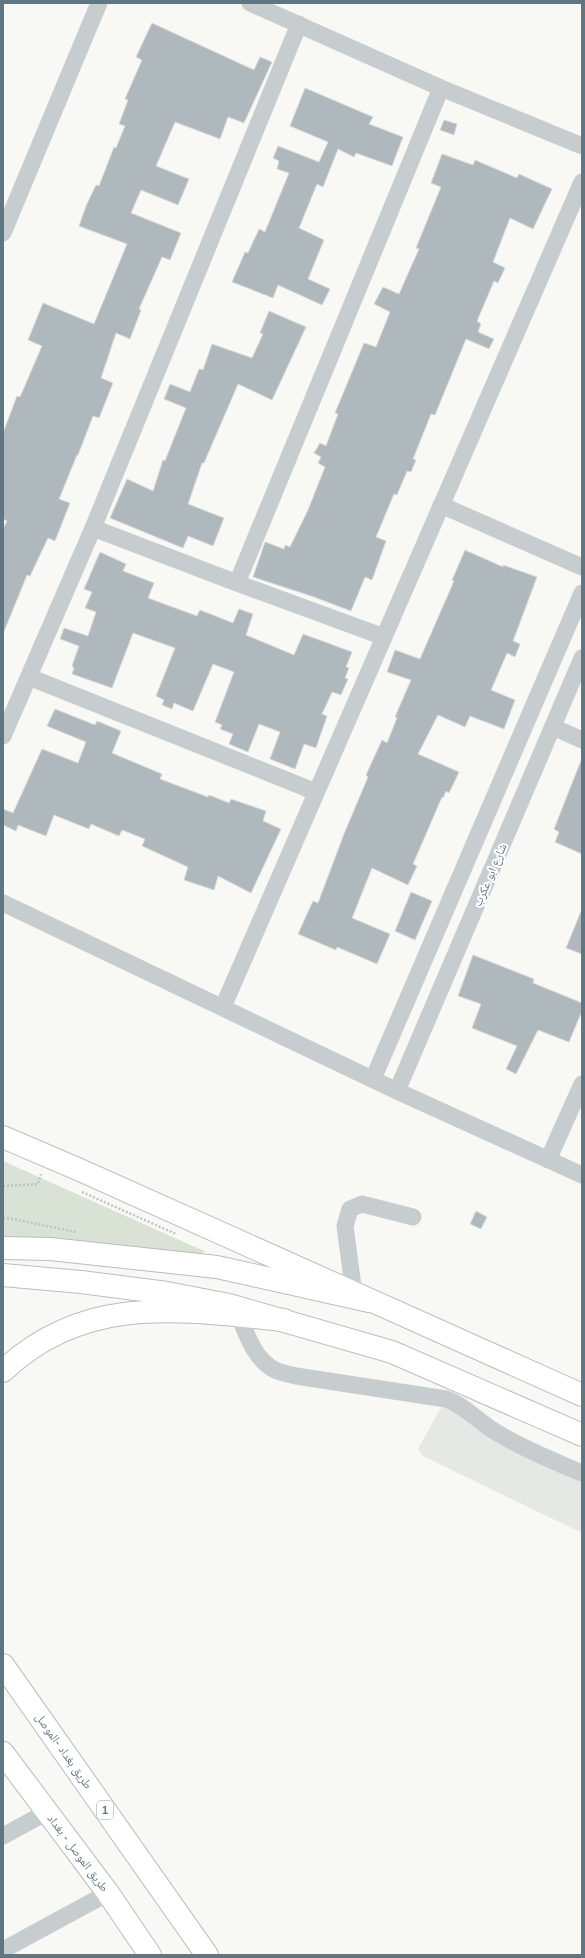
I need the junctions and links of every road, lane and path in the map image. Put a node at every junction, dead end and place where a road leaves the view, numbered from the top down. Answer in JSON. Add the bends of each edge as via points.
{"nodes":[{"id":1,"x":99,"y":3,"type":"edge"},
{"id":2,"x":250,"y":3,"type":"edge"},
{"id":3,"x":299,"y":24,"type":"junction"},
{"id":4,"x":441,"y":88,"type":"junction"},
{"id":5,"x":582,"y":146,"type":"edge"},
{"id":6,"x":582,"y":182,"type":"edge"},
{"id":7,"x":3,"y":233,"type":"edge"},
{"id":8,"x":441,"y":505,"type":"junction"},
{"id":9,"x":93,"y":528,"type":"junction"},
{"id":10,"x":582,"y":567,"type":"edge"},
{"id":11,"x":237,"y":584,"type":"junction"},
{"id":12,"x":582,"y":593,"type":"edge"},
{"id":13,"x":384,"y":637,"type":"junction"},
{"id":14,"x":582,"y":658,"type":"edge"},
{"id":15,"x":29,"y":677,"type":"junction"},
{"id":16,"x":553,"y":727,"type":"junction"},
{"id":17,"x":3,"y":736,"type":"edge"},
{"id":18,"x":582,"y":740,"type":"edge"},
{"id":19,"x":316,"y":792,"type":"junction"},
{"id":20,"x":3,"y":903,"type":"edge"},
{"id":21,"x":223,"y":1007,"type":"junction"},
{"id":22,"x":373,"y":1079,"type":"junction"},
{"id":23,"x":582,"y":1084,"type":"edge"},
{"id":24,"x":398,"y":1091,"type":"junction"},
{"id":25,"x":3,"y":1137,"type":"edge"},
{"id":26,"x":548,"y":1160,"type":"junction"},
{"id":27,"x":41,"y":1174,"type":"dead end"},
{"id":28,"x":582,"y":1175,"type":"edge"},
{"id":29,"x":3,"y":1186,"type":"edge"},
{"id":30,"x":413,"y":1218,"type":"dead end"},
{"id":31,"x":3,"y":1248,"type":"edge"},
{"id":32,"x":3,"y":1275,"type":"edge"},
{"id":33,"x":361,"y":1297,"type":"junction"},
{"id":34,"x":239,"y":1316,"type":"junction"},
{"id":35,"x":284,"y":1320,"type":"junction"},
{"id":36,"x":3,"y":1371,"type":"edge"},
{"id":37,"x":582,"y":1395,"type":"edge"},
{"id":38,"x":582,"y":1435,"type":"edge"},
{"id":39,"x":582,"y":1473,"type":"edge"},
{"id":40,"x":3,"y":1665,"type":"edge"},
{"id":41,"x":3,"y":1753,"type":"edge"},
{"id":42,"x":47,"y":1812,"type":"junction"},
{"id":43,"x":3,"y":1836,"type":"edge"},
{"id":44,"x":108,"y":1893,"type":"junction"},
{"id":45,"x":3,"y":1950,"type":"edge"},
{"id":46,"x":150,"y":1955,"type":"edge"},
{"id":47,"x":207,"y":1955,"type":"edge"}],
"edges":[{"from":1,"to":7,"type":"street"},
{"from":2,"to":3,"type":"street"},
{"from":3,"to":4,"type":"street"},
{"from":3,"to":9,"type":"street"},
{"from":4,"to":5,"type":"street"},
{"from":4,"to":11,"type":"street"},
{"from":6,"to":8,"type":"street"},
{"from":8,"to":10,"type":"street"},
{"from":8,"to":13,"type":"street"},
{"from":9,"to":11,"type":"street"},
{"from":9,"to":15,"type":"street"},
{"from":11,"to":13,"type":"street"},
{"from":12,"to":22,"type":"street"},
{"from":13,"to":19,"type":"street"},
{"from":14,"to":16,"type":"street","name":"شارع ابو عكرب"},
{"from":15,"to":17,"type":"street"},
{"from":15,"to":19,"type":"street"},
{"from":16,"to":18,"type":"street"},
{"from":16,"to":24,"type":"street","name":"شارع ابو عكرب"},
{"from":19,"to":21,"type":"street"},
{"from":20,"to":21,"type":"street"},
{"from":21,"to":22,"type":"street"},
{"from":22,"to":24,"type":"street"},
{"from":23,"to":26,"type":"street"},
{"from":24,"to":26,"type":"street"},
{"from":25,"to":33,"type":"main road"},
{"from":26,"to":28,"type":"street"},
{"from":27,"to":29,"type":"path","via":[[38,1184]]},
{"from":30,"to":33,"type":"street","via":[[362,1204],[350,1210],[345,1226]]},
{"from":31,"to":33,"type":"main road","via":[[50,1249],[217,1267]]},
{"from":32,"to":35,"type":"main road","via":[[167,1293],[229,1305]]},
{"from":33,"to":37,"type":"main road"},
{"from":34,"to":35,"type":"main road"},
{"from":34,"to":36,"type":"main road","via":[[164,1310],[106,1316],[79,1324],[42,1341],[19,1356]]},
{"from":34,"to":39,"type":"street","via":[[252,1347],[261,1359],[275,1370],[296,1376],[454,1401],[493,1431],[533,1453]]},
{"from":35,"to":38,"type":"main road","via":[[392,1352]]},
{"from":40,"to":47,"type":"main road","name":"طريق بغداد -الموصل","number":"1"},
{"from":41,"to":42,"type":"main road","name":"طريق الموصل - بغداد"},
{"from":42,"to":43,"type":"street"},
{"from":42,"to":44,"type":"main road","name":"طريق الموصل - بغداد"},
{"from":44,"to":45,"type":"street"},
{"from":44,"to":46,"type":"main road","name":"طريق الموصل - بغداد"}]}
